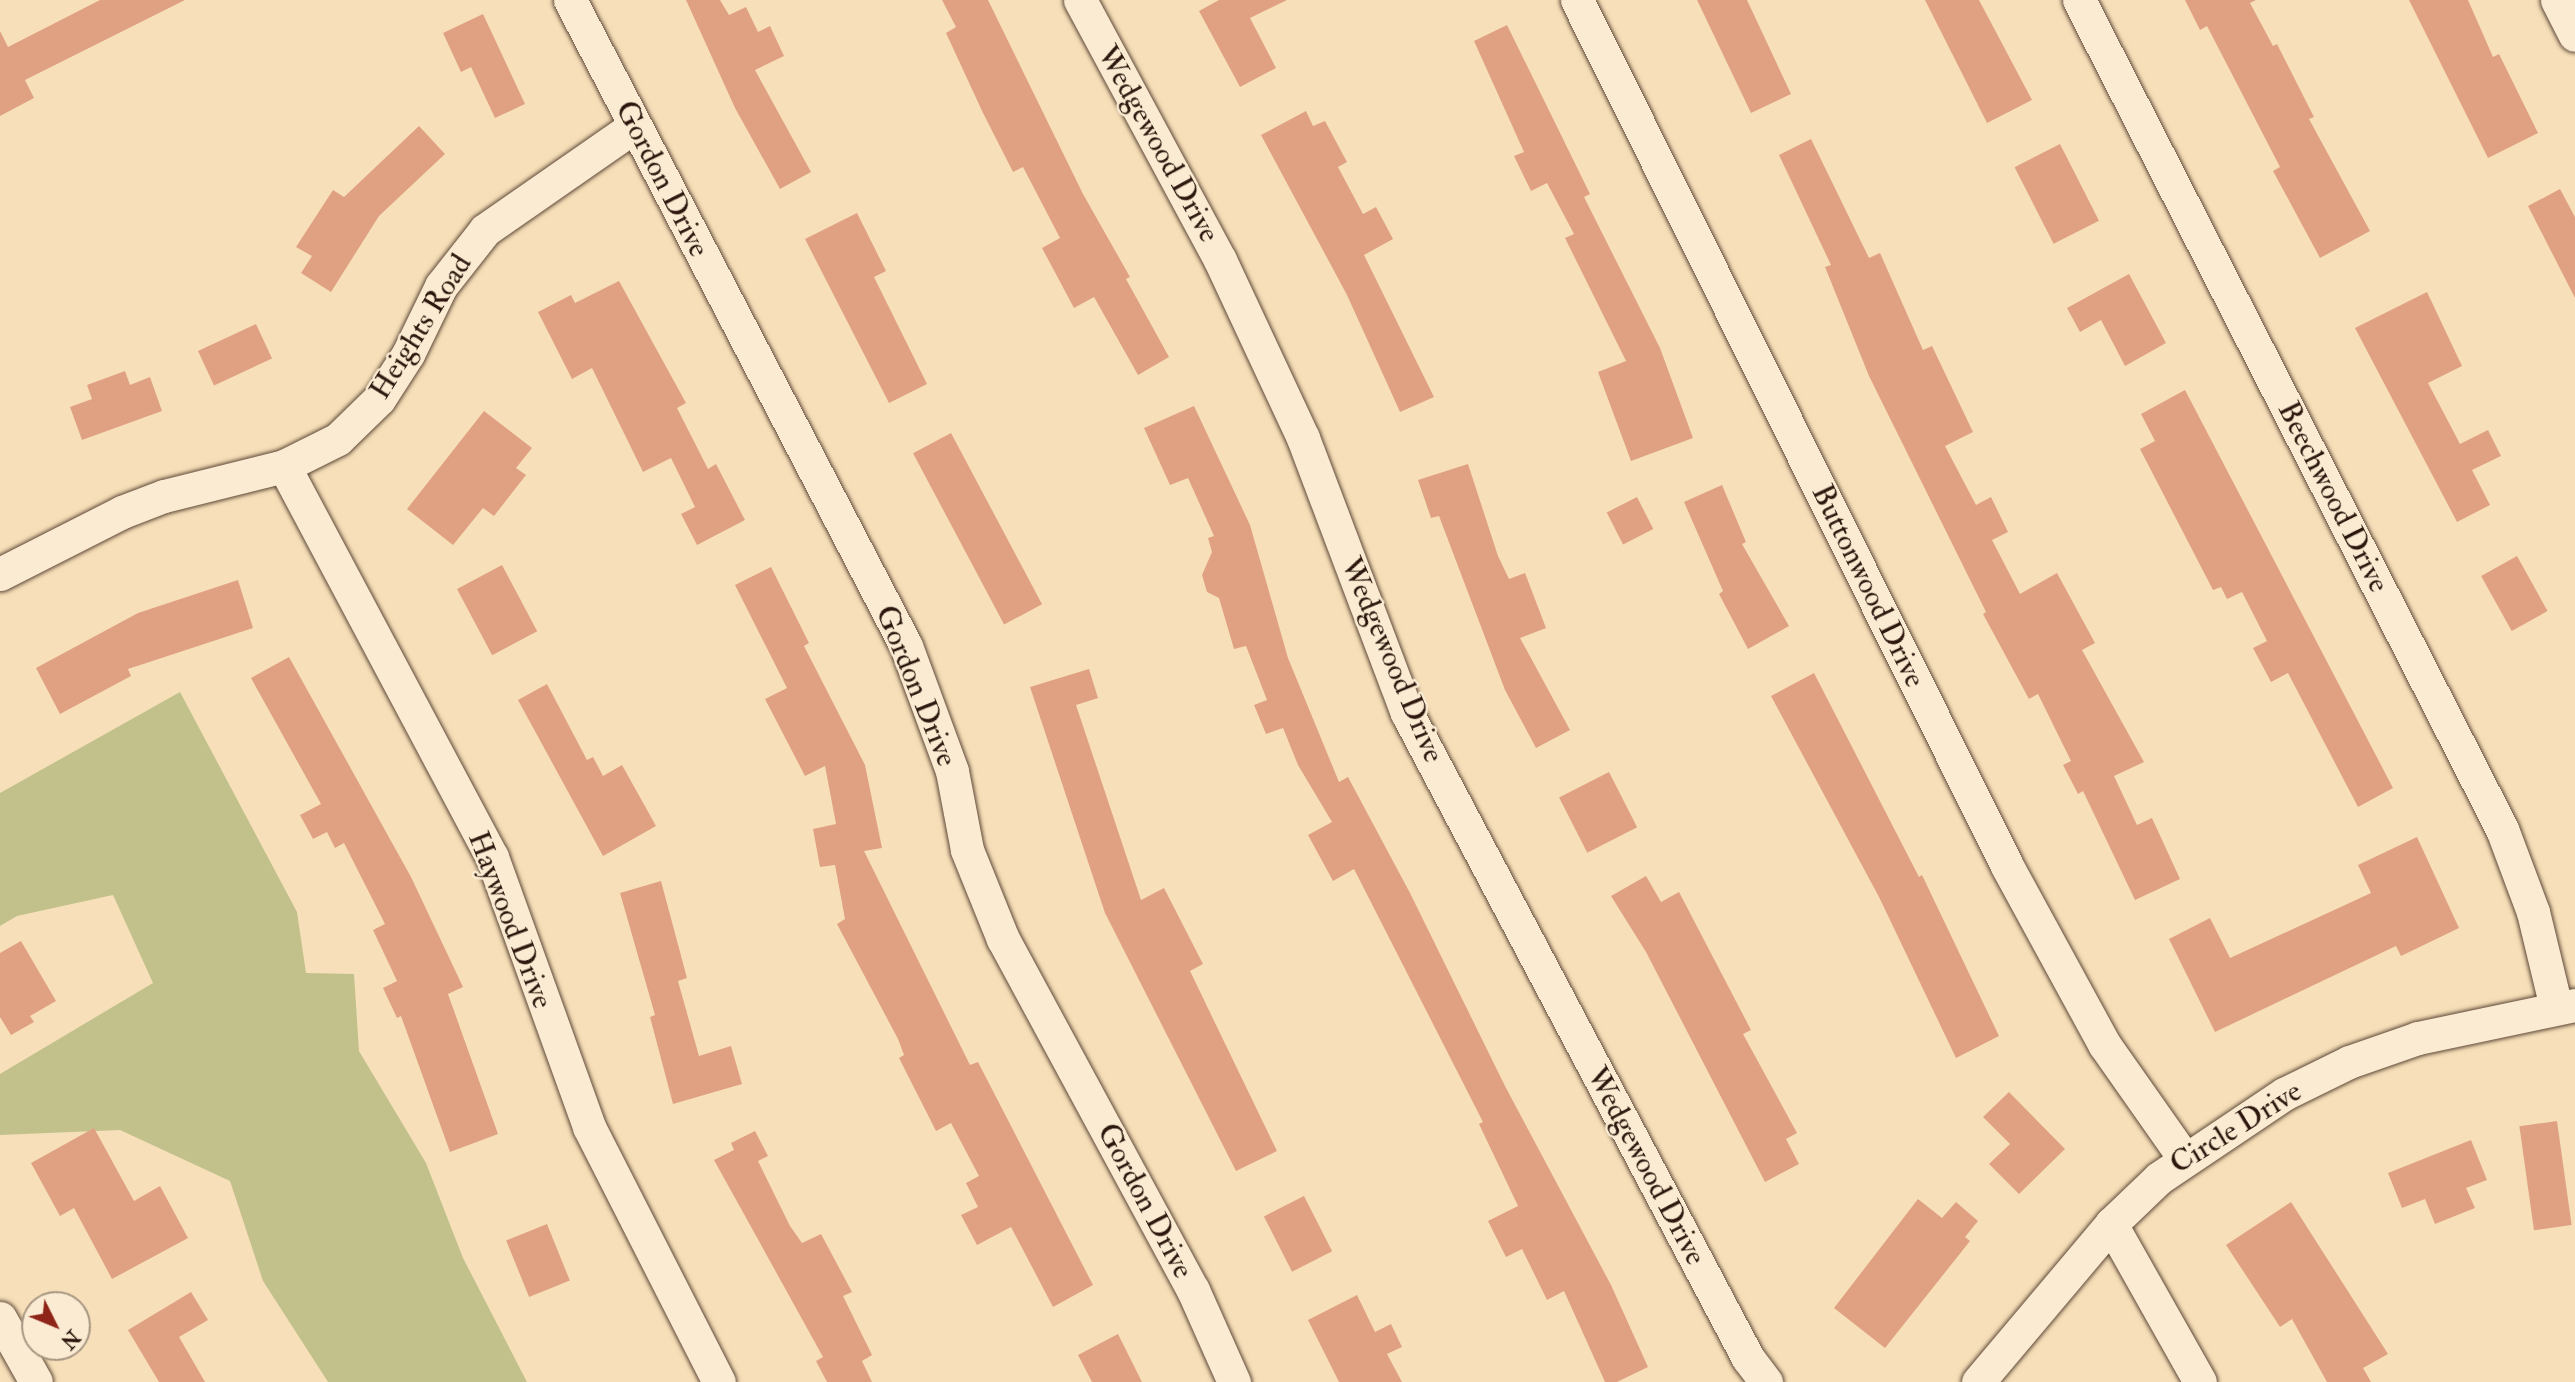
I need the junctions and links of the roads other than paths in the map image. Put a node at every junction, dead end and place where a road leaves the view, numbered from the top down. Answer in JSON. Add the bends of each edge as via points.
{"nodes":[{"id":1,"x":569,"y":0,"type":"edge"},
{"id":2,"x":1080,"y":0,"type":"edge"},
{"id":3,"x":1577,"y":0,"type":"edge"},
{"id":4,"x":2079,"y":0,"type":"edge"},
{"id":5,"x":2557,"y":0,"type":"edge"},
{"id":6,"x":2575,"y":35,"type":"edge"},
{"id":7,"x":633,"y":127,"type":"junction"},
{"id":8,"x":284,"y":466,"type":"junction"},
{"id":9,"x":0,"y":574,"type":"edge"},
{"id":10,"x":2566,"y":1006,"type":"edge"},
{"id":11,"x":2184,"y":1158,"type":"junction"},
{"id":12,"x":2111,"y":1224,"type":"junction"},
{"id":13,"x":0,"y":1318,"type":"edge"},
{"id":14,"x":37,"y":1382,"type":"edge"},
{"id":15,"x":719,"y":1382,"type":"edge"},
{"id":16,"x":1234,"y":1382,"type":"edge"},
{"id":17,"x":1766,"y":1382,"type":"edge"},
{"id":18,"x":1978,"y":1382,"type":"edge"},
{"id":19,"x":2200,"y":1382,"type":"edge"}],
"edges":[{"from":1,"to":7,"type":"street","name":"Gordon Drive"},
{"from":2,"to":17,"type":"street","name":"Wedgewood Drive","via":[[1220,260],[1297,426],[1408,713],[1748,1358]]},
{"from":3,"to":11,"type":"street","name":"Buttonwood Drive","via":[[2007,866],[2104,1044]]},
{"from":4,"to":10,"type":"street","name":"Beechwood Drive","via":[[2502,828]]},
{"from":5,"to":6,"type":"street"},
{"from":7,"to":8,"type":"street","name":"Heights Road","via":[[485,230],[441,286],[408,354],[379,399],[338,439]]},
{"from":7,"to":16,"type":"street","name":"Gordon Drive","via":[[906,646],[952,771],[967,850],[1003,939],[1193,1290]]},
{"from":8,"to":9,"type":"street","name":"Heights Road","via":[[164,496]]},
{"from":8,"to":15,"type":"street","name":"Haywood Drive","via":[[492,857],[589,1126]]},
{"from":10,"to":11,"type":"street","name":"Circle Drive","via":[[2418,1038],[2349,1062],[2284,1094]]},
{"from":11,"to":12,"type":"street","name":"Circle Drive"},
{"from":12,"to":18,"type":"street","name":"Circle Drive"},
{"from":12,"to":19,"type":"street"},
{"from":13,"to":14,"type":"street"}]}
